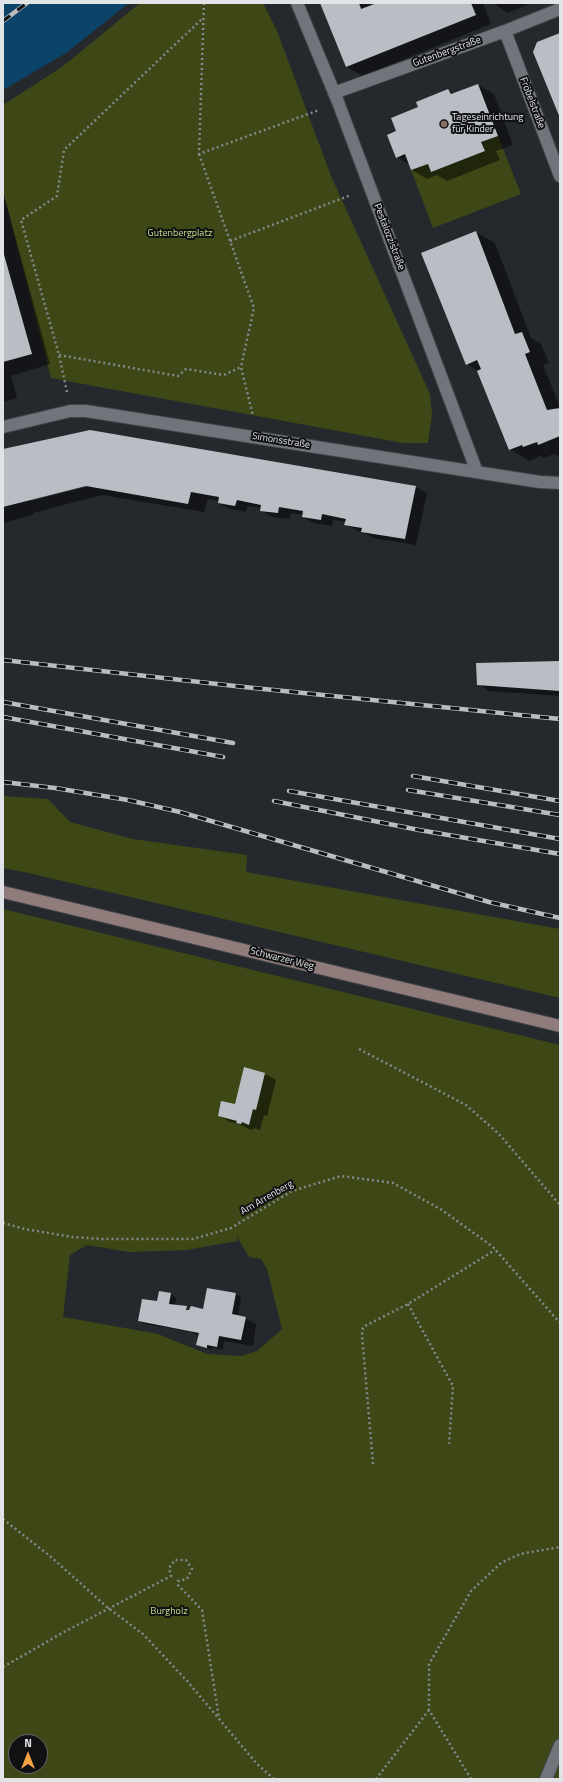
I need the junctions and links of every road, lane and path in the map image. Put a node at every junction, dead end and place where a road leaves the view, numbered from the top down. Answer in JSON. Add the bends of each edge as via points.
{"nodes":[{"id":1,"x":204,"y":3,"type":"edge"},
{"id":2,"x":297,"y":3,"type":"edge"},
{"id":3,"x":560,"y":9,"type":"edge"},
{"id":4,"x":203,"y":18,"type":"junction"},
{"id":5,"x":505,"y":31,"type":"junction"},
{"id":6,"x":336,"y":98,"type":"junction"},
{"id":7,"x":199,"y":154,"type":"junction"},
{"id":8,"x":560,"y":176,"type":"edge"},
{"id":9,"x":370,"y":187,"type":"junction"},
{"id":10,"x":230,"y":241,"type":"junction"},
{"id":11,"x":59,"y":354,"type":"junction"},
{"id":12,"x":241,"y":367,"type":"junction"},
{"id":13,"x":70,"y":411,"type":"junction"},
{"id":14,"x":3,"y":427,"type":"edge"},
{"id":15,"x":258,"y":437,"type":"junction"},
{"id":16,"x":477,"y":472,"type":"junction"},
{"id":17,"x":560,"y":483,"type":"edge"},
{"id":18,"x":3,"y":892,"type":"edge"},
{"id":19,"x":560,"y":1026,"type":"edge"},
{"id":20,"x":359,"y":1049,"type":"dead end"},
{"id":21,"x":560,"y":1205,"type":"edge"},
{"id":22,"x":3,"y":1223,"type":"edge"},
{"id":23,"x":495,"y":1250,"type":"junction"},
{"id":24,"x":408,"y":1304,"type":"junction"},
{"id":25,"x":560,"y":1323,"type":"edge"},
{"id":26,"x":449,"y":1444,"type":"dead end"},
{"id":27,"x":374,"y":1464,"type":"dead end"},
{"id":28,"x":3,"y":1520,"type":"edge"},
{"id":29,"x":560,"y":1547,"type":"edge"},
{"id":30,"x":108,"y":1608,"type":"junction"},
{"id":31,"x":3,"y":1667,"type":"edge"},
{"id":32,"x":429,"y":1710,"type":"junction"},
{"id":33,"x":219,"y":1718,"type":"junction"},
{"id":34,"x":560,"y":1745,"type":"edge"},
{"id":35,"x":274,"y":1779,"type":"edge"},
{"id":36,"x":376,"y":1779,"type":"edge"},
{"id":37,"x":471,"y":1779,"type":"edge"},
{"id":38,"x":546,"y":1779,"type":"edge"}],
"edges":[{"from":1,"to":4,"type":"path"},
{"from":2,"to":6,"type":"street","name":"Pestalozzistraße"},
{"from":3,"to":5,"type":"street","name":"Gutenbergstraße"},
{"from":4,"to":7,"type":"path"},
{"from":4,"to":11,"type":"path","via":[[64,150],[57,196],[21,220]]},
{"from":5,"to":6,"type":"street","name":"Gutenbergstraße"},
{"from":5,"to":8,"type":"street","name":"Fröbelstraße"},
{"from":6,"to":7,"type":"path"},
{"from":6,"to":9,"type":"street","name":"Pestalozzistraße"},
{"from":7,"to":10,"type":"path"},
{"from":9,"to":10,"type":"path"},
{"from":9,"to":16,"type":"street","name":"Pestalozzistraße"},
{"from":10,"to":12,"type":"path","via":[[254,308]]},
{"from":11,"to":12,"type":"path","via":[[178,376],[186,369],[224,375]]},
{"from":11,"to":13,"type":"path"},
{"from":12,"to":15,"type":"path"},
{"from":13,"to":14,"type":"street","name":"Simonsstraße"},
{"from":13,"to":15,"type":"street","name":"Simonsstraße","via":[[86,411]]},
{"from":15,"to":16,"type":"street","name":"Simonsstraße"},
{"from":16,"to":17,"type":"street","name":"Simonsstraße"},
{"from":18,"to":19,"type":"street","name":"Schwarzer Weg"},
{"from":20,"to":21,"type":"path","via":[[466,1105],[499,1134]]},
{"from":22,"to":23,"type":"path","name":"Am Arrenberg","via":[[72,1237],[193,1239],[231,1228],[292,1191],[341,1176],[393,1183],[442,1210]]},
{"from":23,"to":24,"type":"path"},
{"from":23,"to":25,"type":"path","name":"Am Arrenberg"},
{"from":24,"to":26,"type":"path","via":[[454,1386]]},
{"from":24,"to":27,"type":"path","via":[[364,1327],[362,1335]]},
{"from":28,"to":30,"type":"path","via":[[51,1557]]},
{"from":29,"to":32,"type":"path","via":[[520,1554],[501,1563],[471,1591],[429,1664]]},
{"from":30,"to":31,"type":"path"},
{"from":30,"to":33,"type":"path","via":[[143,1634]]},
{"from":30,"to":33,"type":"path","via":[[170,1576],[169,1568],[175,1560],[186,1560],[192,1569],[187,1579],[178,1581],[178,1585],[202,1610]]},
{"from":32,"to":36,"type":"path"},
{"from":32,"to":37,"type":"path"},
{"from":33,"to":35,"type":"path","via":[[257,1764]]},
{"from":34,"to":38,"type":"street"}]}
